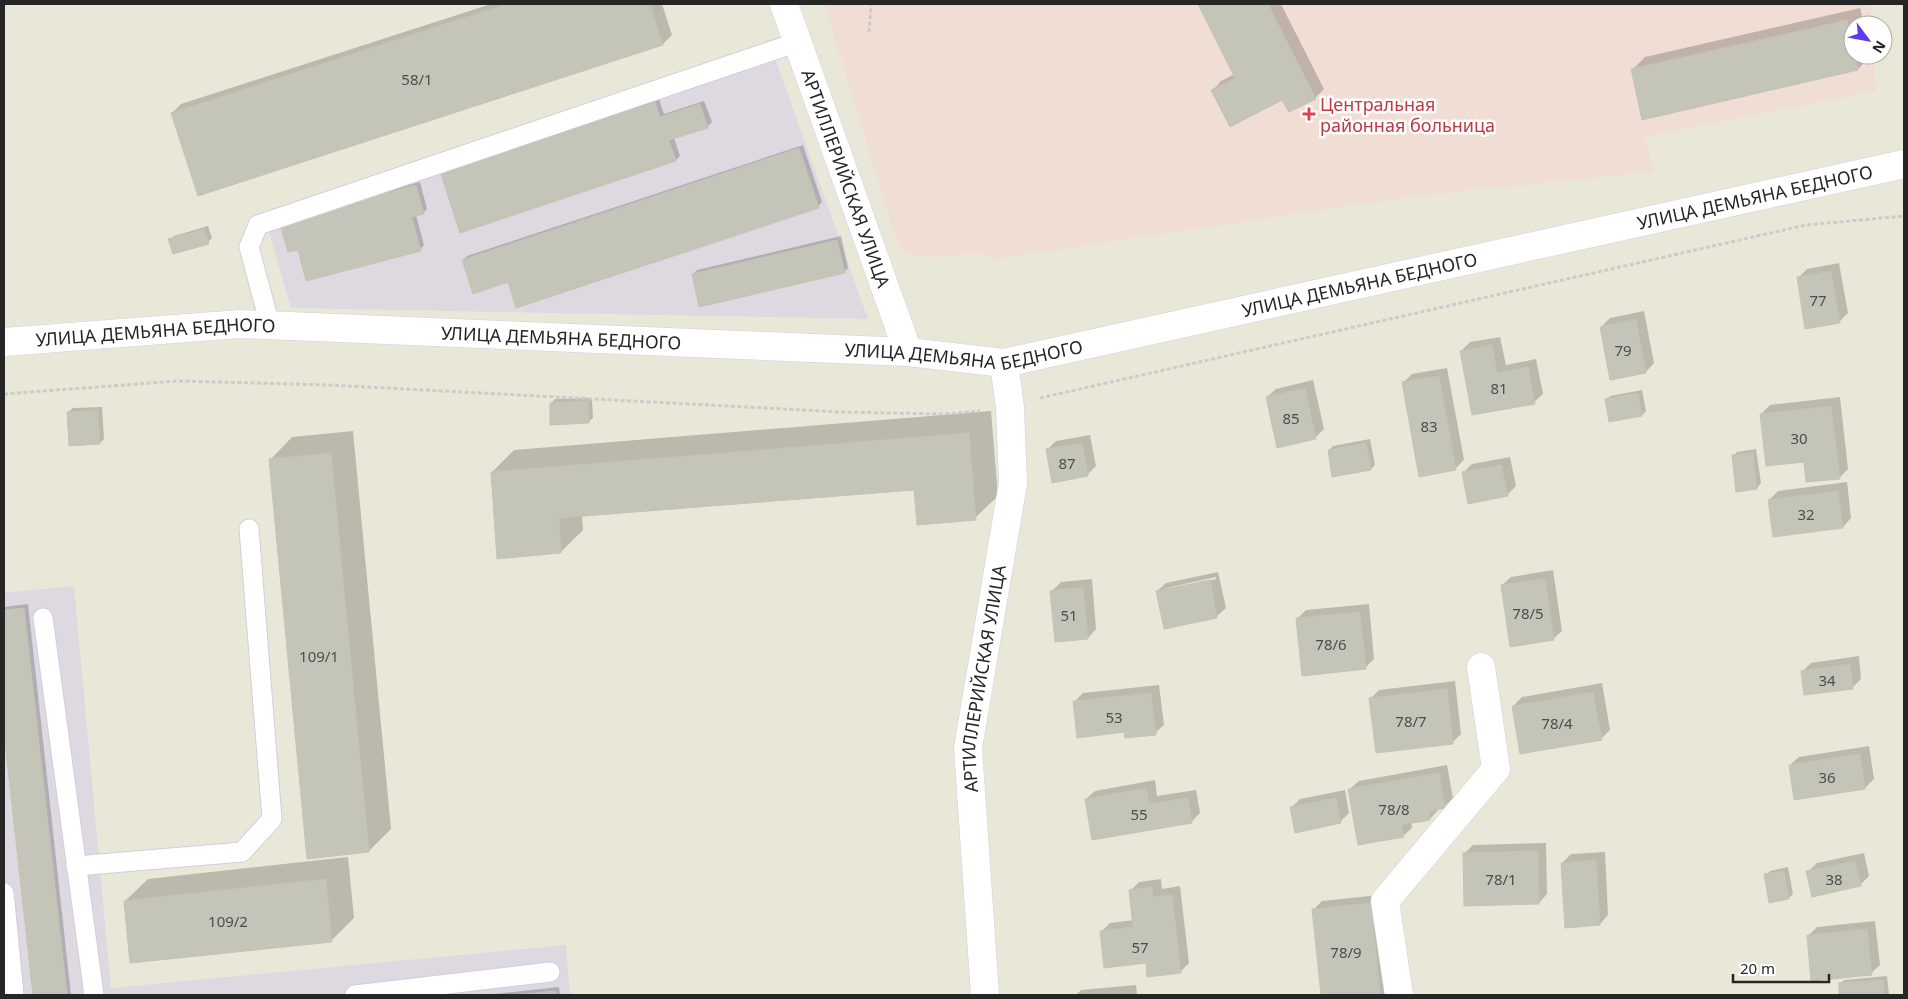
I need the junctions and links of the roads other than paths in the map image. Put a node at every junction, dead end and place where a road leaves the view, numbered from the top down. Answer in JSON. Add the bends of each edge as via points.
{"nodes":[{"id":1,"x":784,"y":4,"type":"edge"},
{"id":2,"x":798,"y":42,"type":"junction"},
{"id":3,"x":1904,"y":164,"type":"edge"},
{"id":4,"x":270,"y":325,"type":"junction"},
{"id":5,"x":4,"y":342,"type":"edge"},
{"id":6,"x":908,"y":352,"type":"junction"},
{"id":7,"x":1004,"y":363,"type":"junction"},
{"id":8,"x":249,"y":529,"type":"dead end"},
{"id":9,"x":43,"y":618,"type":"dead end"},
{"id":10,"x":1481,"y":667,"type":"dead end"},
{"id":11,"x":76,"y":866,"type":"junction"},
{"id":12,"x":4,"y":893,"type":"edge"},
{"id":13,"x":550,"y":972,"type":"dead end"},
{"id":14,"x":14,"y":995,"type":"edge"},
{"id":15,"x":94,"y":995,"type":"edge"},
{"id":16,"x":355,"y":995,"type":"edge"},
{"id":17,"x":985,"y":995,"type":"edge"},
{"id":18,"x":1399,"y":995,"type":"edge"}],
"edges":[{"from":1,"to":2,"type":"street","name":"АРТИЛЛЕРИЙСКАЯ УЛИЦА"},
{"from":2,"to":4,"type":"lane","via":[[258,225],[250,247]]},
{"from":2,"to":6,"type":"street","name":"АРТИЛЛЕРИЙСКАЯ УЛИЦА"},
{"from":3,"to":7,"type":"street","name":"УЛИЦА ДЕМЬЯНА БЕДНОГО"},
{"from":4,"to":5,"type":"street","name":"УЛИЦА ДЕМЬЯНА БЕДНОГО","via":[[240,324]]},
{"from":4,"to":6,"type":"street","name":"УЛИЦА ДЕМЬЯНА БЕДНОГО"},
{"from":6,"to":7,"type":"street","name":"УЛИЦА ДЕМЬЯНА БЕДНОГО"},
{"from":7,"to":17,"type":"street","name":"АРТИЛЛЕРИЙСКАЯ УЛИЦА","via":[[1010,407],[1013,483],[968,748]]},
{"from":8,"to":11,"type":"lane","via":[[272,819],[242,852]]},
{"from":9,"to":11,"type":"lane"},
{"from":10,"to":18,"type":"street","via":[[1496,769],[1385,901]]},
{"from":11,"to":15,"type":"lane"},
{"from":12,"to":14,"type":"lane"},
{"from":13,"to":16,"type":"lane"}]}
